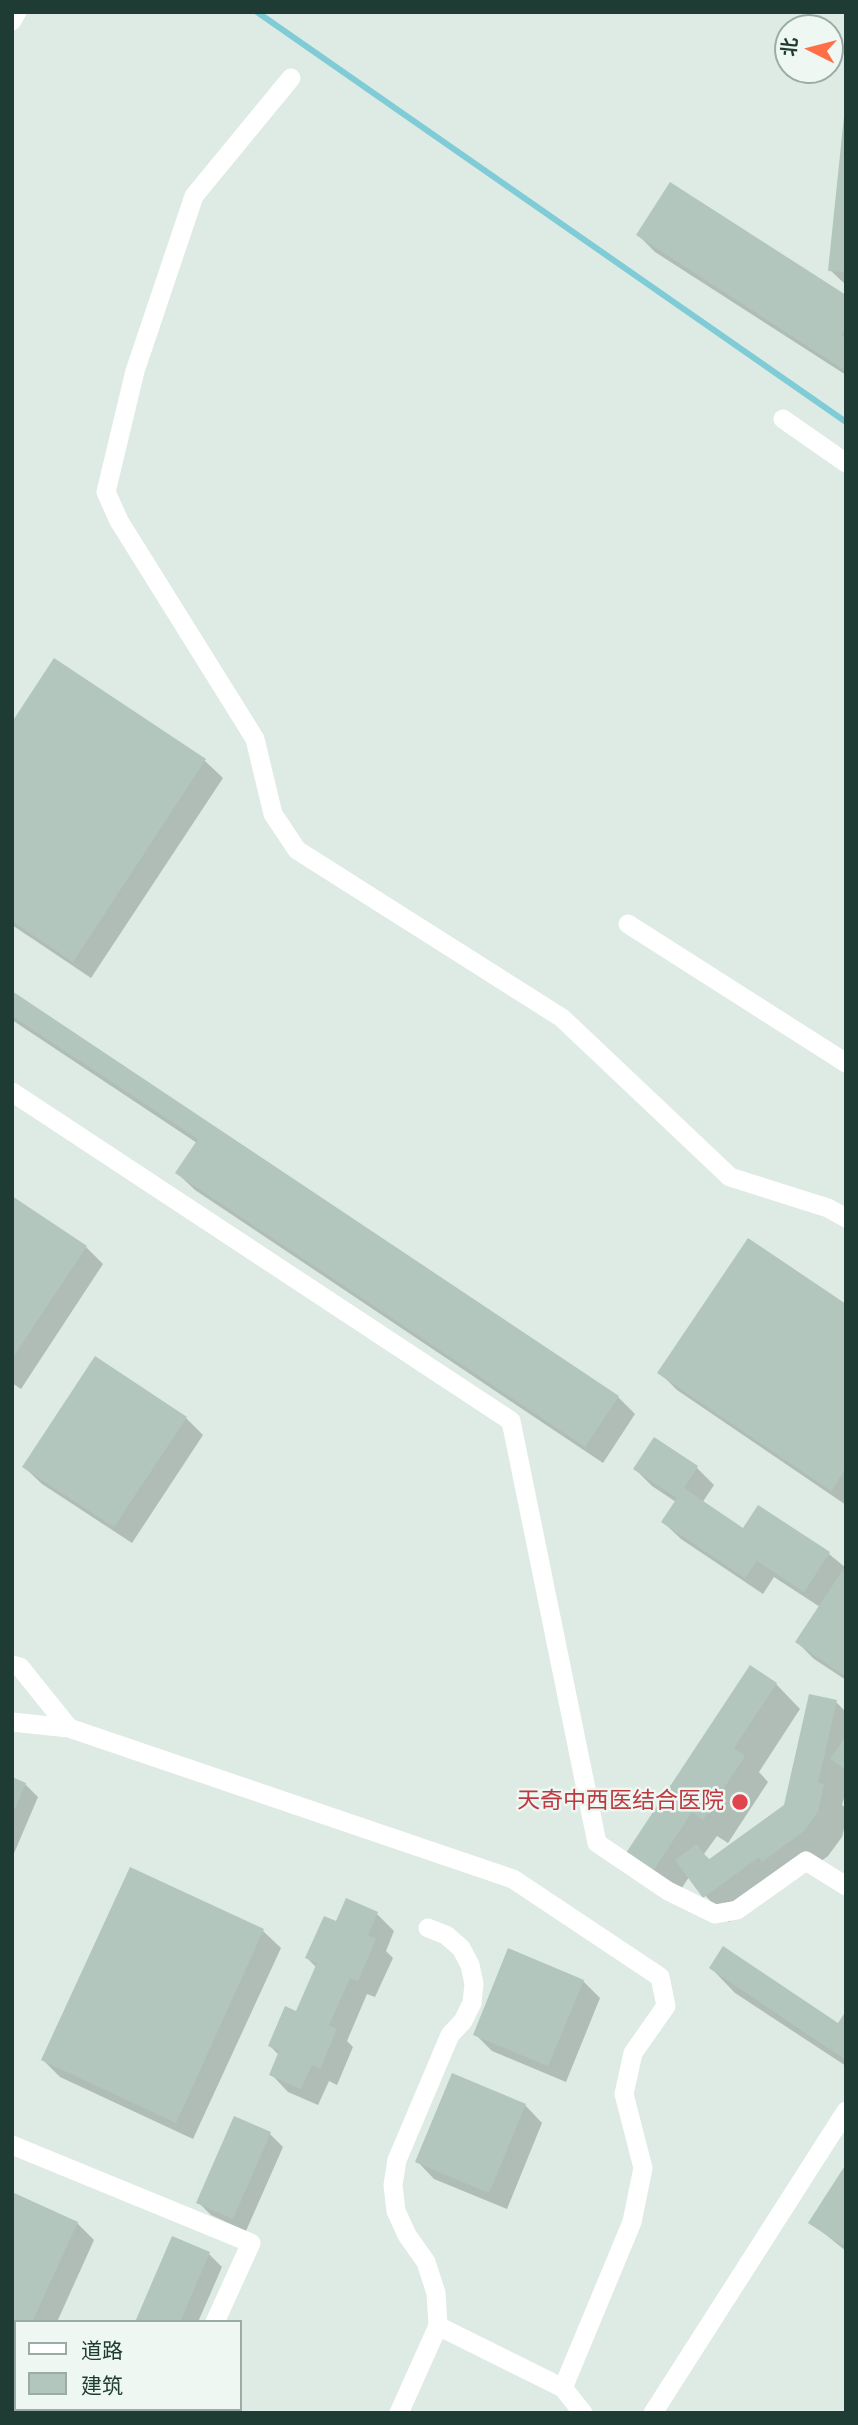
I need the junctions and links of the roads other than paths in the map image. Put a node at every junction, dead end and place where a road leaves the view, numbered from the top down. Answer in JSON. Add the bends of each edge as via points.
{"nodes":[{"id":1,"x":17,"y":12,"type":"edge"},
{"id":2,"x":12,"y":21,"type":"edge"},
{"id":3,"x":291,"y":78,"type":"dead end"},
{"id":4,"x":783,"y":419,"type":"dead end"},
{"id":5,"x":846,"y":463,"type":"edge"},
{"id":6,"x":628,"y":924,"type":"dead end"},
{"id":7,"x":846,"y":1063,"type":"edge"},
{"id":8,"x":12,"y":1092,"type":"edge"},
{"id":9,"x":846,"y":1218,"type":"edge"},
{"id":10,"x":12,"y":1665,"type":"edge"},
{"id":11,"x":12,"y":1722,"type":"edge"},
{"id":12,"x":69,"y":1728,"type":"junction"},
{"id":13,"x":846,"y":1886,"type":"edge"},
{"id":14,"x":428,"y":1928,"type":"dead end"},
{"id":15,"x":846,"y":2111,"type":"edge"},
{"id":16,"x":12,"y":2146,"type":"edge"},
{"id":17,"x":216,"y":2320,"type":"edge"},
{"id":18,"x":438,"y":2326,"type":"junction"},
{"id":19,"x":563,"y":2388,"type":"junction"},
{"id":20,"x":399,"y":2413,"type":"edge"},
{"id":21,"x":583,"y":2413,"type":"edge"},
{"id":22,"x":653,"y":2413,"type":"edge"}],
"edges":[{"from":1,"to":2,"type":"street"},
{"from":3,"to":9,"type":"street","via":[[194,196],[135,371],[106,492],[119,521],[255,739],[273,814],[297,850],[562,1018],[730,1177]]},
{"from":4,"to":5,"type":"street"},
{"from":6,"to":7,"type":"street"},
{"from":8,"to":13,"type":"street","via":[[511,1421],[597,1843],[668,1891],[715,1914],[737,1910],[806,1861]]},
{"from":10,"to":12,"type":"street","via":[[20,1667]]},
{"from":11,"to":12,"type":"street"},
{"from":12,"to":19,"type":"street","via":[[513,1879],[660,1977],[666,2006],[633,2053],[624,2094],[643,2168],[632,2222]]},
{"from":14,"to":18,"type":"street","via":[[461,1948],[474,1984],[472,2003],[450,2035],[397,2160],[393,2185],[396,2211],[426,2262],[436,2293]]},
{"from":15,"to":22,"type":"street"},
{"from":16,"to":17,"type":"street","via":[[251,2243]]},
{"from":18,"to":19,"type":"street"},
{"from":18,"to":20,"type":"street"},
{"from":19,"to":21,"type":"street"}]}
